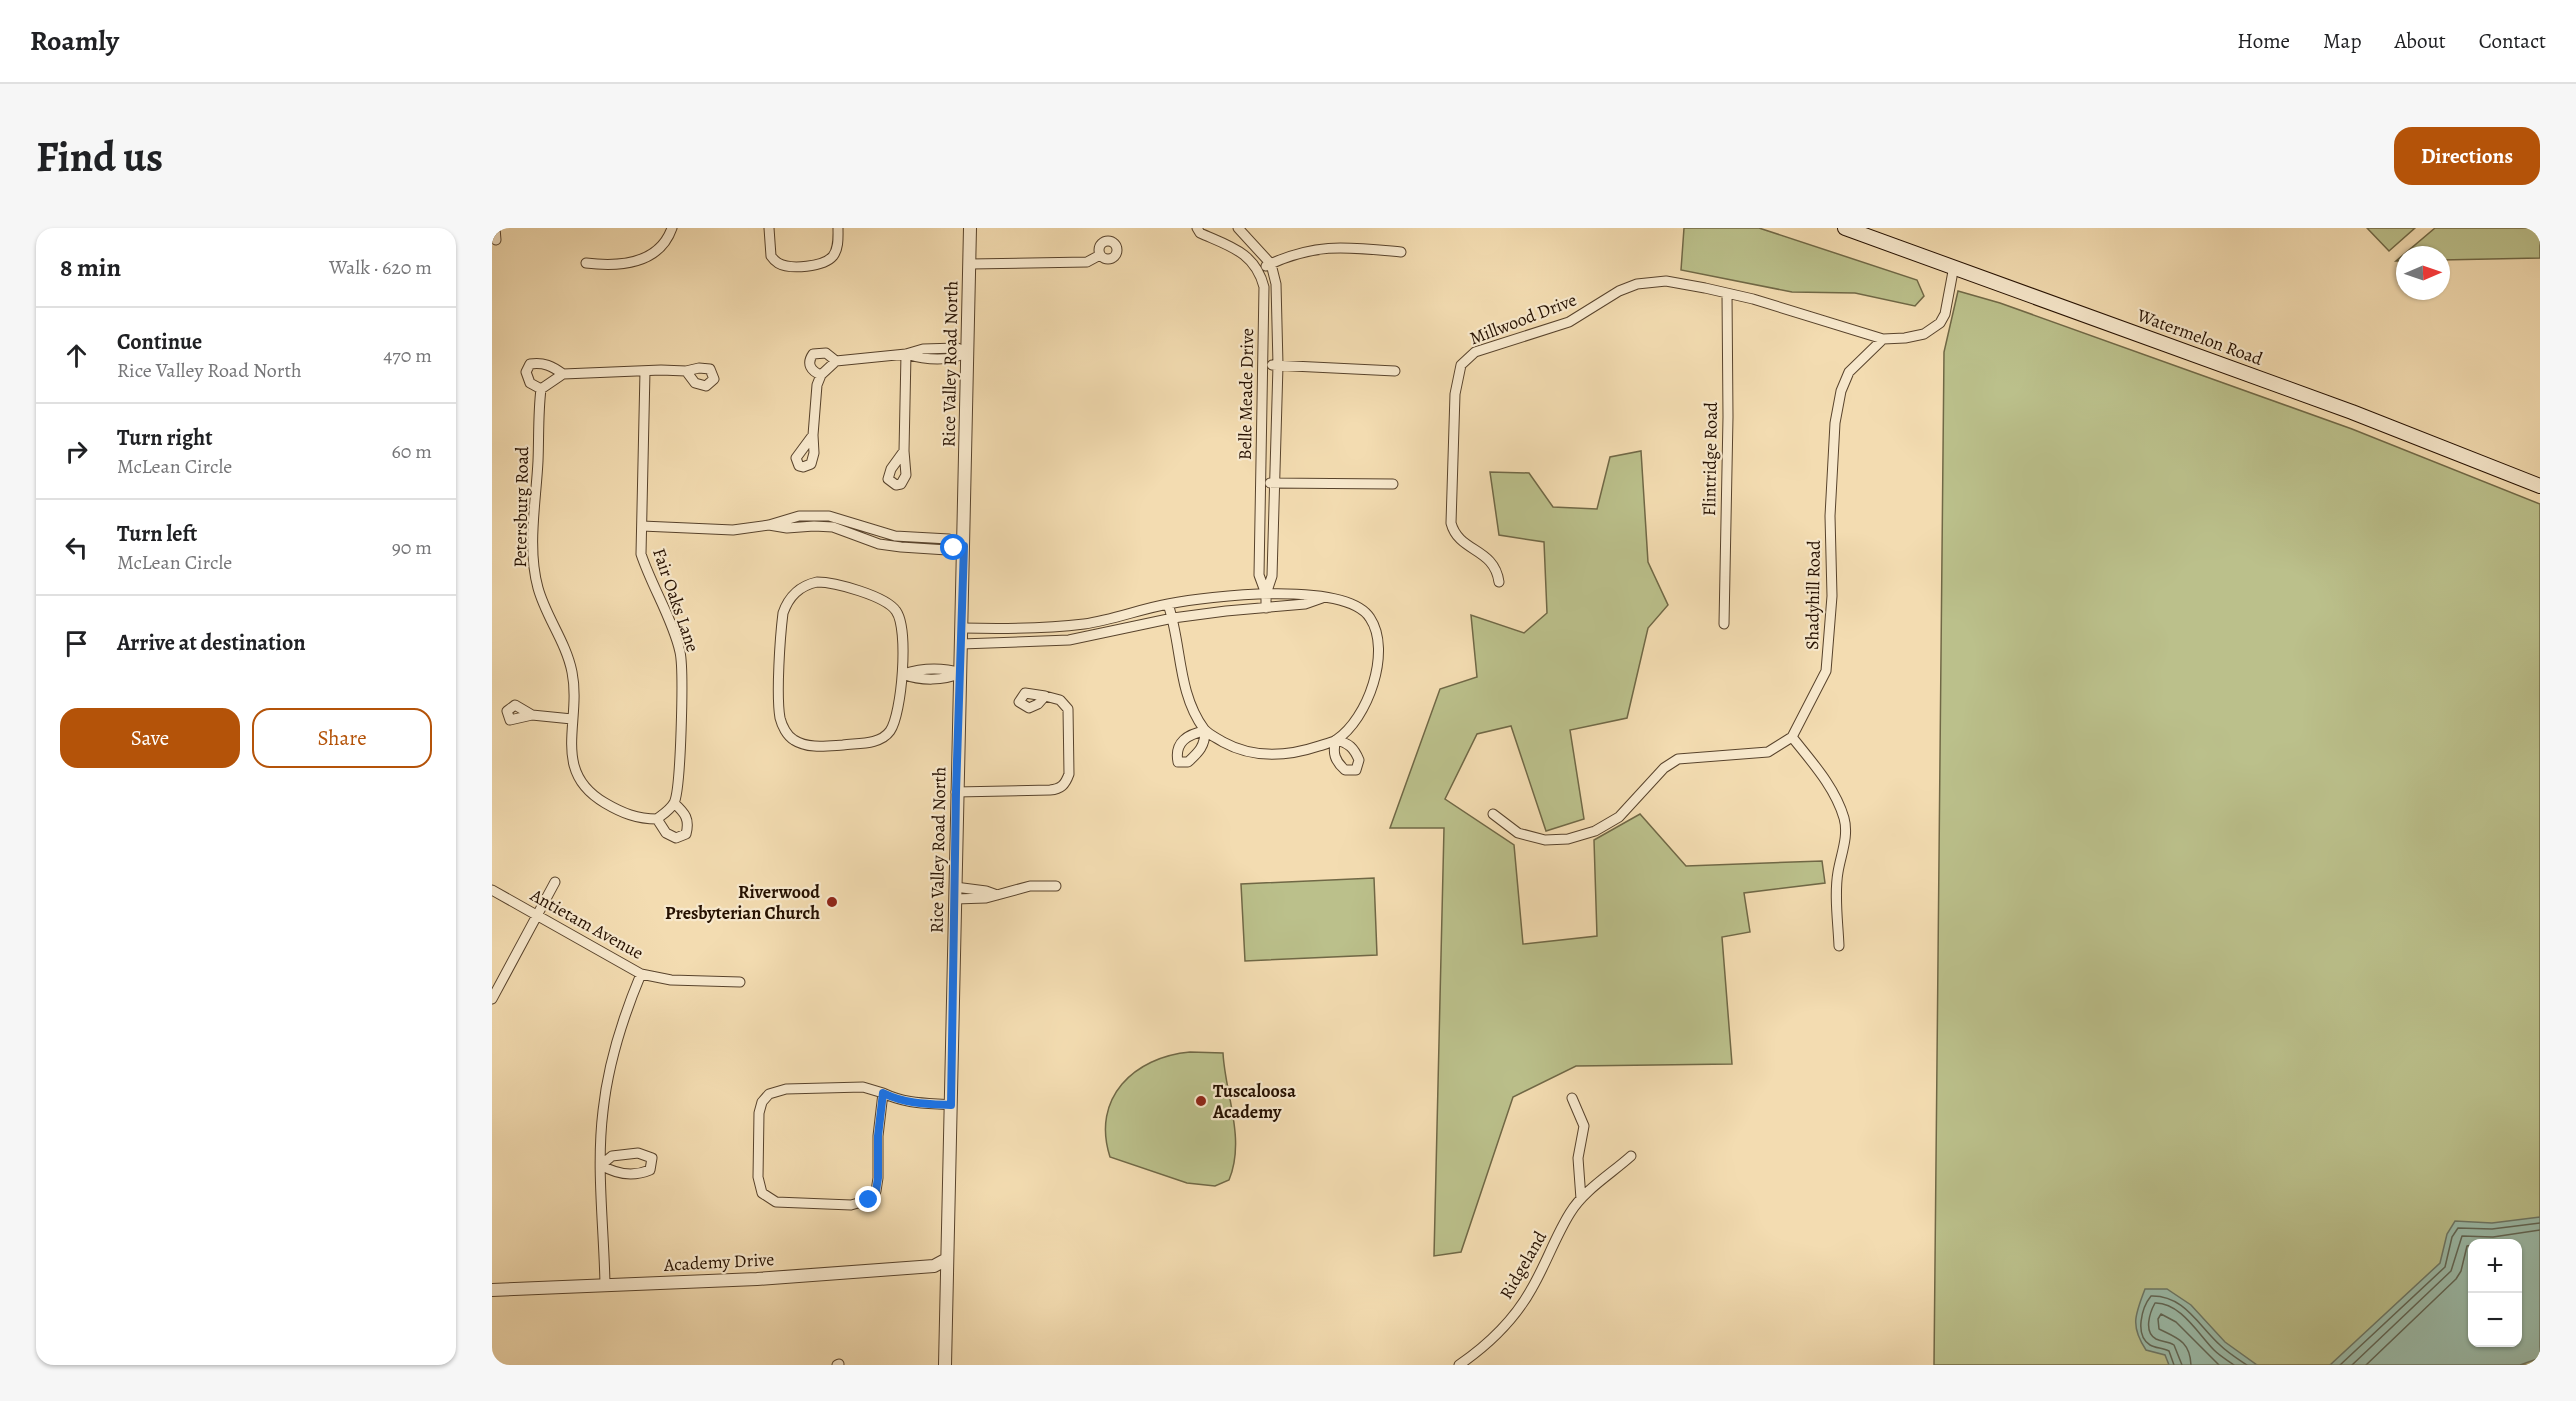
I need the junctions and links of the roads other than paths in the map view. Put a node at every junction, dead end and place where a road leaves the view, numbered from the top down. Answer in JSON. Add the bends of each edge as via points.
{"nodes":[{"id":1,"x":495,"y":228,"type":"edge"},
{"id":2,"x":672,"y":228,"type":"edge"},
{"id":3,"x":769,"y":228,"type":"edge"},
{"id":4,"x":838,"y":228,"type":"edge"},
{"id":5,"x":970,"y":228,"type":"edge"},
{"id":6,"x":1197,"y":228,"type":"edge"},
{"id":7,"x":1238,"y":228,"type":"edge"},
{"id":8,"x":1845,"y":228,"type":"edge"},
{"id":9,"x":496,"y":240,"type":"dead end"},
{"id":10,"x":1401,"y":252,"type":"dead end"},
{"id":11,"x":1100,"y":255,"type":"dead end"},
{"id":12,"x":586,"y":263,"type":"dead end"},
{"id":13,"x":970,"y":264,"type":"junction"},
{"id":14,"x":1271,"y":264,"type":"junction"},
{"id":15,"x":1954,"y":266,"type":"junction"},
{"id":16,"x":1258,"y":269,"type":"junction"},
{"id":17,"x":1727,"y":294,"type":"junction"},
{"id":18,"x":1883,"y":339,"type":"junction"},
{"id":19,"x":968,"y":352,"type":"junction"},
{"id":20,"x":906,"y":354,"type":"junction"},
{"id":21,"x":836,"y":361,"type":"junction"},
{"id":22,"x":1264,"y":365,"type":"junction"},
{"id":23,"x":1278,"y":365,"type":"junction"},
{"id":24,"x":1395,"y":370,"type":"dead end"},
{"id":25,"x":645,"y":371,"type":"junction"},
{"id":26,"x":686,"y":371,"type":"dead end"},
{"id":27,"x":563,"y":374,"type":"junction"},
{"id":28,"x":821,"y":375,"type":"junction"},
{"id":29,"x":541,"y":389,"type":"junction"},
{"id":30,"x":813,"y":435,"type":"dead end"},
{"id":31,"x":904,"y":451,"type":"dead end"},
{"id":32,"x":1262,"y":483,"type":"junction"},
{"id":33,"x":1275,"y":483,"type":"junction"},
{"id":34,"x":1393,"y":484,"type":"dead end"},
{"id":35,"x":2540,"y":486,"type":"edge"},
{"id":36,"x":642,"y":526,"type":"junction"},
{"id":37,"x":964,"y":546,"type":"junction"},
{"id":38,"x":1499,"y":582,"type":"dead end"},
{"id":39,"x":1266,"y":594,"type":"junction"},
{"id":40,"x":1322,"y":598,"type":"junction"},
{"id":41,"x":1168,"y":604,"type":"junction"},
{"id":42,"x":1266,"y":608,"type":"junction"},
{"id":43,"x":1173,"y":618,"type":"junction"},
{"id":44,"x":1724,"y":624,"type":"dead end"},
{"id":45,"x":962,"y":628,"type":"junction"},
{"id":46,"x":961,"y":644,"type":"junction"},
{"id":47,"x":961,"y":673,"type":"junction"},
{"id":48,"x":903,"y":674,"type":"junction"},
{"id":49,"x":1045,"y":696,"type":"dead end"},
{"id":50,"x":532,"y":716,"type":"dead end"},
{"id":51,"x":572,"y":719,"type":"junction"},
{"id":52,"x":1792,"y":736,"type":"junction"},
{"id":53,"x":957,"y":779,"type":"junction"},
{"id":54,"x":982,"y":791,"type":"junction"},
{"id":55,"x":956,"y":792,"type":"junction"},
{"id":56,"x":674,"y":803,"type":"junction"},
{"id":57,"x":1493,"y":814,"type":"dead end"},
{"id":58,"x":657,"y":819,"type":"junction"},
{"id":59,"x":555,"y":882,"type":"dead end"},
{"id":60,"x":1056,"y":886,"type":"dead end"},
{"id":61,"x":492,"y":890,"type":"edge"},
{"id":62,"x":955,"y":893,"type":"junction"},
{"id":63,"x":536,"y":916,"type":"junction"},
{"id":64,"x":1839,"y":946,"type":"dead end"},
{"id":65,"x":641,"y":974,"type":"junction"},
{"id":66,"x":740,"y":982,"type":"dead end"},
{"id":67,"x":492,"y":999,"type":"edge"},
{"id":68,"x":883,"y":1093,"type":"junction"},
{"id":69,"x":1572,"y":1098,"type":"dead end"},
{"id":70,"x":951,"y":1105,"type":"junction"},
{"id":71,"x":1631,"y":1156,"type":"dead end"},
{"id":72,"x":601,"y":1165,"type":"junction"},
{"id":73,"x":1581,"y":1199,"type":"junction"},
{"id":74,"x":947,"y":1259,"type":"junction"},
{"id":75,"x":605,"y":1285,"type":"junction"},
{"id":76,"x":492,"y":1290,"type":"edge"},
{"id":77,"x":945,"y":1365,"type":"edge"},
{"id":78,"x":1459,"y":1365,"type":"edge"}],
"edges":[{"from":1,"to":9,"type":"street"},
{"from":2,"to":12,"type":"street","via":[[657,250],[641,260],[621,266]]},
{"from":3,"to":4,"type":"street","via":[[771,256],[778,263],[807,266],[828,261],[835,254]]},
{"from":5,"to":13,"type":"street","name":"Rice Valley Road North"},
{"from":6,"to":16,"type":"street","via":[[1200,233],[1236,248]]},
{"from":7,"to":14,"type":"street"},
{"from":8,"to":15,"type":"main road","name":"Watermelon Road"},
{"from":10,"to":14,"type":"street","via":[[1309,249]]},
{"from":11,"to":13,"type":"street","via":[[1087,262]]},
{"from":13,"to":19,"type":"street","name":"Rice Valley Road North"},
{"from":14,"to":16,"type":"street"},
{"from":14,"to":23,"type":"street","name":"Belle Meade Drive","via":[[1276,284]]},
{"from":15,"to":18,"type":"street","name":"Millwood Drive","via":[[1940,323],[1924,334]]},
{"from":15,"to":35,"type":"main road","name":"Watermelon Road","via":[[2352,412]]},
{"from":16,"to":22,"type":"street","name":"Belle Meade Drive","via":[[1264,287]]},
{"from":17,"to":18,"type":"street","name":"Millwood Drive"},
{"from":17,"to":38,"type":"street","name":"Millwood Drive","via":[[1666,281],[1637,284],[1569,322],[1467,358],[1457,375],[1455,394],[1451,523],[1460,540],[1492,562]]},
{"from":17,"to":44,"type":"street","name":"Flintridge Road"},
{"from":18,"to":52,"type":"street","name":"Shadyhill Road","via":[[1849,372],[1840,391],[1830,516],[1832,596],[1826,671]]},
{"from":19,"to":20,"type":"street","via":[[957,348],[922,349]]},
{"from":19,"to":37,"type":"street","name":"Rice Valley Road North"},
{"from":20,"to":21,"type":"street"},
{"from":20,"to":31,"type":"street"},
{"from":21,"to":28,"type":"street"},
{"from":21,"to":28,"type":"street","via":[[826,353],[813,354],[810,367]]},
{"from":22,"to":23,"type":"street"},
{"from":22,"to":32,"type":"street","name":"Belle Meade Drive"},
{"from":23,"to":24,"type":"street"},
{"from":23,"to":33,"type":"street","name":"Belle Meade Drive"},
{"from":25,"to":26,"type":"street"},
{"from":25,"to":27,"type":"street"},
{"from":25,"to":36,"type":"street","name":"Fair Oaks Lane"},
{"from":27,"to":29,"type":"street"},
{"from":27,"to":29,"type":"street","via":[[540,362],[530,364],[526,372],[530,382]]},
{"from":28,"to":30,"type":"street","via":[[814,404]]},
{"from":29,"to":51,"type":"street","name":"Petersburg Road","via":[[534,559],[538,588],[572,669]]},
{"from":32,"to":33,"type":"street"},
{"from":32,"to":39,"type":"street","name":"Belle Meade Drive","via":[[1259,575]]},
{"from":33,"to":34,"type":"street"},
{"from":33,"to":39,"type":"street","name":"Belle Meade Drive","via":[[1272,576]]},
{"from":36,"to":37,"type":"street","via":[[733,530],[769,525],[833,527],[879,544],[947,550]]},
{"from":36,"to":56,"type":"street","name":"Fair Oaks Lane","via":[[641,554],[680,654],[679,778]]},
{"from":37,"to":45,"type":"street","name":"Rice Valley Road North"},
{"from":39,"to":40,"type":"street","via":[[1305,593]]},
{"from":39,"to":41,"type":"street"},
{"from":39,"to":42,"type":"street","name":"Belle Meade Drive"},
{"from":40,"to":42,"type":"street"},
{"from":40,"to":43,"type":"street","via":[[1356,605],[1371,618],[1378,663],[1372,691],[1359,716],[1336,740],[1289,755],[1251,753],[1205,731],[1181,677]]},
{"from":41,"to":43,"type":"street"},
{"from":41,"to":45,"type":"street","via":[[1085,624]]},
{"from":42,"to":43,"type":"street"},
{"from":43,"to":46,"type":"street","via":[[1069,640]]},
{"from":45,"to":46,"type":"street","name":"Rice Valley Road North"},
{"from":46,"to":47,"type":"street","name":"Rice Valley Road North"},
{"from":47,"to":48,"type":"street","via":[[947,678]]},
{"from":47,"to":53,"type":"street","name":"Rice Valley Road North"},
{"from":48,"to":48,"type":"street","via":[[894,724],[882,739],[825,746],[796,742],[788,736],[780,719],[782,623],[786,604],[799,589],[817,582],[836,584],[890,605],[900,621]]},
{"from":49,"to":54,"type":"street","via":[[1060,700],[1068,709],[1066,784],[1058,789]]},
{"from":50,"to":51,"type":"street"},
{"from":51,"to":58,"type":"street","name":"Petersburg Road","via":[[574,771],[584,788],[616,809],[642,819]]},
{"from":52,"to":57,"type":"street","name":"Shadyhill Road","via":[[1768,752],[1678,759],[1657,775],[1619,817],[1595,831],[1568,839],[1545,840],[1518,833]]},
{"from":52,"to":64,"type":"street","via":[[1838,800],[1845,820],[1845,846],[1838,873]]},
{"from":53,"to":54,"type":"street"},
{"from":53,"to":55,"type":"street","name":"Rice Valley Road North"},
{"from":54,"to":55,"type":"street"},
{"from":55,"to":62,"type":"street","name":"Rice Valley Road North"},
{"from":56,"to":58,"type":"street"},
{"from":56,"to":58,"type":"street","via":[[689,824],[686,834],[676,838],[666,834]]},
{"from":59,"to":63,"type":"street"},
{"from":60,"to":62,"type":"street","via":[[1030,886],[997,895],[986,891]]},
{"from":61,"to":63,"type":"street","name":"Antietam Avenue"},
{"from":62,"to":70,"type":"street","name":"Rice Valley Road North"},
{"from":63,"to":65,"type":"street","name":"Antietam Avenue"},
{"from":63,"to":67,"type":"street"},
{"from":65,"to":66,"type":"street","name":"Antietam Avenue","via":[[671,980]]},
{"from":65,"to":72,"type":"street","via":[[614,1052],[603,1109]]},
{"from":68,"to":68,"type":"street","via":[[852,1087],[786,1089],[769,1094],[759,1113],[758,1177],[762,1193],[786,1204],[851,1205],[869,1200],[876,1191],[878,1178]]},
{"from":68,"to":70,"type":"street","via":[[916,1104]]},
{"from":69,"to":73,"type":"street","via":[[1584,1126],[1578,1158]]},
{"from":70,"to":74,"type":"street","name":"Rice Valley Road North"},
{"from":71,"to":73,"type":"street","name":"Ridgeland"},
{"from":72,"to":72,"type":"street","via":[[628,1174],[650,1170],[653,1163],[648,1155],[638,1152],[612,1156]]},
{"from":72,"to":75,"type":"street"},
{"from":73,"to":78,"type":"street","name":"Ridgeland","via":[[1521,1305],[1496,1335]]},
{"from":74,"to":75,"type":"street","name":"Academy Drive","via":[[922,1267]]},
{"from":74,"to":77,"type":"street","name":"Rice Valley Road North"},
{"from":75,"to":76,"type":"street","name":"Academy Drive"}]}
